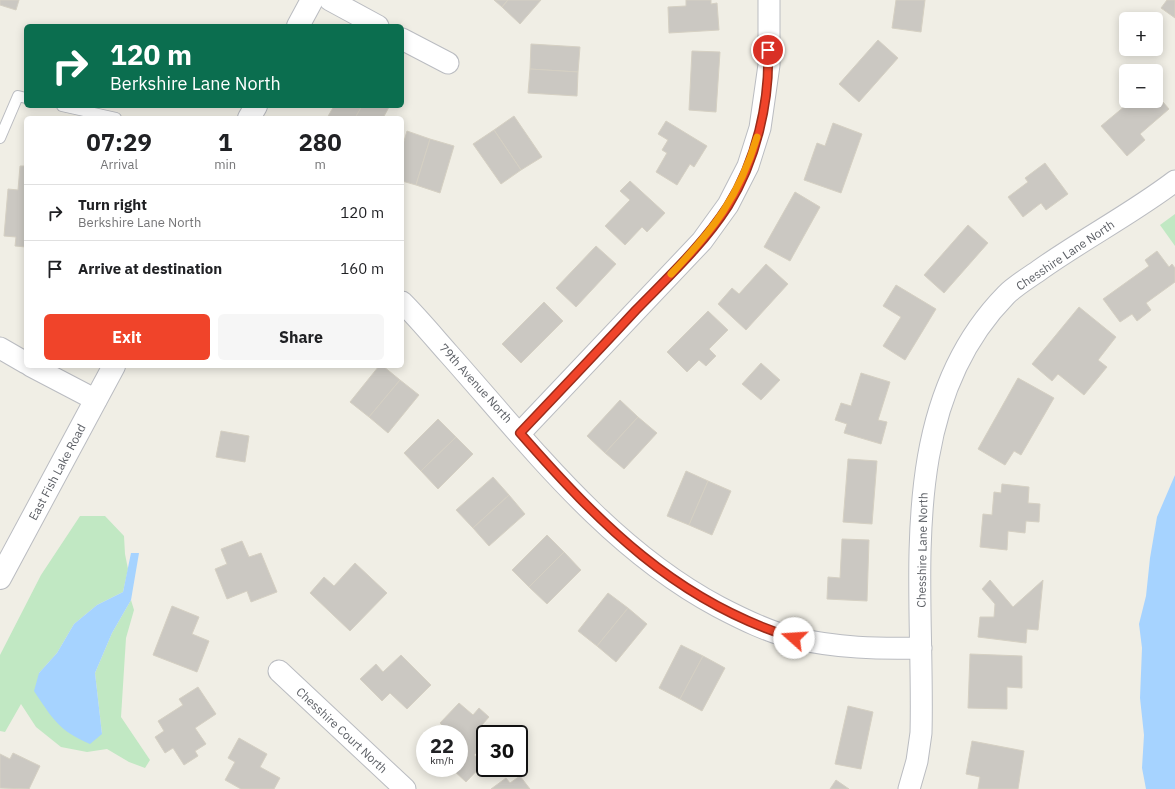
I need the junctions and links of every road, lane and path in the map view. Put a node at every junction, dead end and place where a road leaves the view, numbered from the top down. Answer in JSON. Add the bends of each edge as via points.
{"nodes":[{"id":1,"x":312,"y":0,"type":"edge"},
{"id":2,"x":330,"y":0,"type":"edge"},
{"id":3,"x":769,"y":0,"type":"edge"},
{"id":4,"x":299,"y":24,"type":"edge"},
{"id":5,"x":374,"y":24,"type":"edge"},
{"id":6,"x":404,"y":40,"type":"edge"},
{"id":7,"x":448,"y":63,"type":"dead end"},
{"id":8,"x":24,"y":98,"type":"edge"},
{"id":9,"x":71,"y":108,"type":"edge"},
{"id":10,"x":107,"y":116,"type":"edge"},
{"id":11,"x":0,"y":138,"type":"edge"},
{"id":12,"x":1175,"y":181,"type":"edge"},
{"id":13,"x":404,"y":304,"type":"edge"},
{"id":14,"x":0,"y":348,"type":"edge"},
{"id":15,"x":24,"y":362,"type":"edge"},
{"id":16,"x":35,"y":368,"type":"edge"},
{"id":17,"x":113,"y":368,"type":"edge"},
{"id":18,"x":96,"y":400,"type":"junction"},
{"id":19,"x":520,"y":433,"type":"junction"},
{"id":20,"x":0,"y":578,"type":"edge"},
{"id":21,"x":921,"y":648,"type":"junction"},
{"id":22,"x":279,"y":671,"type":"dead end"},
{"id":23,"x":405,"y":789,"type":"edge"},
{"id":24,"x":909,"y":789,"type":"edge"}],
"edges":[{"from":1,"to":4,"type":"street"},
{"from":2,"to":5,"type":"street"},
{"from":3,"to":19,"type":"street","via":[[769,65],[760,128],[748,166],[728,205],[702,241]]},
{"from":6,"to":7,"type":"street"},
{"from":8,"to":11,"type":"lane","via":[[18,96]]},
{"from":9,"to":10,"type":"lane"},
{"from":12,"to":21,"type":"street","name":"Chesshire Lane North","via":[[1007,294],[980,327],[957,362],[942,404],[923,485],[920,523]]},
{"from":13,"to":19,"type":"street","name":"79th Avenue North"},
{"from":14,"to":15,"type":"street"},
{"from":16,"to":18,"type":"street"},
{"from":17,"to":18,"type":"street","name":"East Fish Lake Road"},
{"from":18,"to":20,"type":"street","name":"East Fish Lake Road"},
{"from":19,"to":21,"type":"street","name":"79th Avenue North","via":[[606,526],[658,569],[700,597],[737,617],[794,638],[841,647]]},
{"from":21,"to":24,"type":"street","name":"Chesshire Lane North","via":[[921,733]]},
{"from":22,"to":23,"type":"street","name":"Chesshire Court North"}]}
